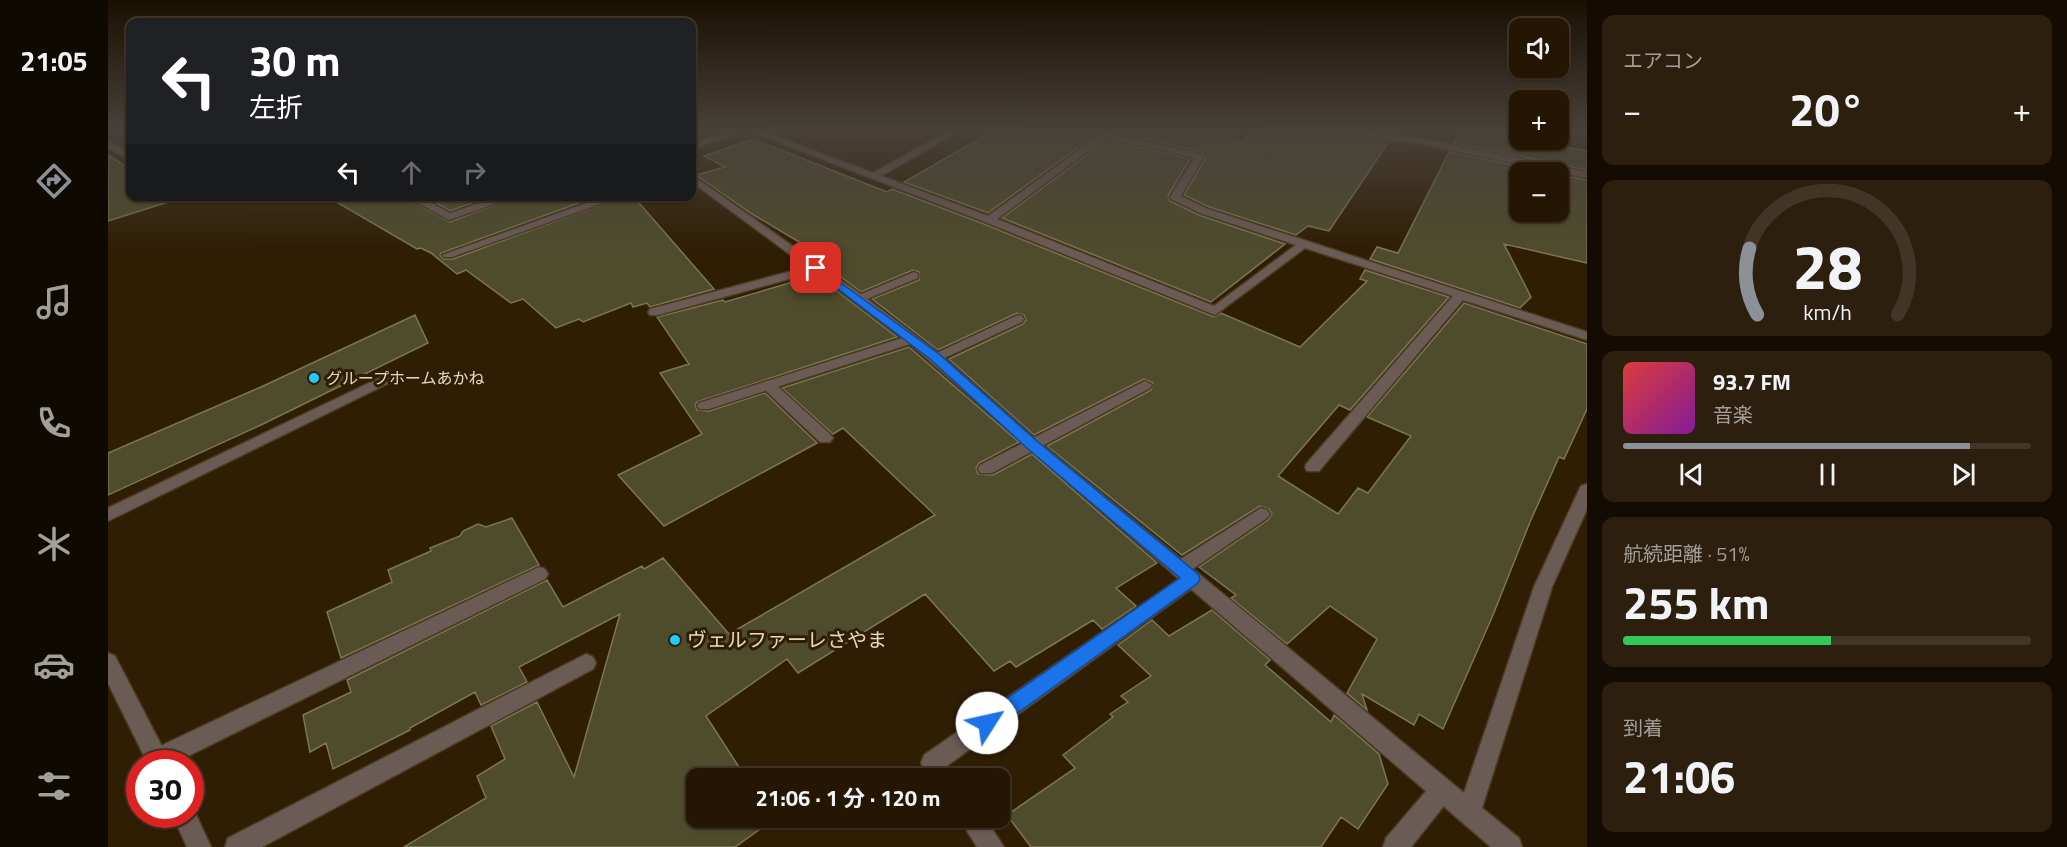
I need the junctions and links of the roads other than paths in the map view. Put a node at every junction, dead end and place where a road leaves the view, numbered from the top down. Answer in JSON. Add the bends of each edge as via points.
{"nodes":[{"id":1,"x":859,"y":171,"type":"edge"},
{"id":2,"x":884,"y":171,"type":"edge"},
{"id":3,"x":1057,"y":171,"type":"edge"},
{"id":4,"x":1190,"y":171,"type":"edge"},
{"id":5,"x":1567,"y":171,"type":"edge"},
{"id":6,"x":1587,"y":175,"type":"edge"},
{"id":7,"x":874,"y":176,"type":"junction"},
{"id":8,"x":696,"y":181,"type":"edge"},
{"id":9,"x":419,"y":201,"type":"edge"},
{"id":10,"x":496,"y":201,"type":"edge"},
{"id":11,"x":603,"y":201,"type":"edge"},
{"id":12,"x":989,"y":220,"type":"junction"},
{"id":13,"x":1302,"y":244,"type":"junction"},
{"id":14,"x":448,"y":255,"type":"dead end"},
{"id":15,"x":816,"y":268,"type":"junction"},
{"id":16,"x":914,"y":276,"type":"dead end"},
{"id":17,"x":1460,"y":296,"type":"junction"},
{"id":18,"x":858,"y":298,"type":"junction"},
{"id":19,"x":654,"y":312,"type":"dead end"},
{"id":20,"x":1018,"y":319,"type":"dead end"},
{"id":21,"x":1587,"y":336,"type":"edge"},
{"id":22,"x":912,"y":339,"type":"junction"},
{"id":23,"x":935,"y":357,"type":"junction"},
{"id":24,"x":390,"y":377,"type":"dead end"},
{"id":25,"x":1145,"y":384,"type":"dead end"},
{"id":26,"x":768,"y":386,"type":"junction"},
{"id":27,"x":704,"y":406,"type":"dead end"},
{"id":28,"x":825,"y":438,"type":"dead end"},
{"id":29,"x":1033,"y":445,"type":"junction"},
{"id":30,"x":1313,"y":467,"type":"dead end"},
{"id":31,"x":986,"y":469,"type":"dead end"},
{"id":32,"x":1587,"y":490,"type":"edge"},
{"id":33,"x":1261,"y":514,"type":"dead end"},
{"id":34,"x":108,"y":515,"type":"edge"},
{"id":35,"x":539,"y":574,"type":"dead end"},
{"id":36,"x":1185,"y":574,"type":"junction"},
{"id":37,"x":108,"y":662,"type":"edge"},
{"id":38,"x":586,"y":663,"type":"dead end"},
{"id":39,"x":153,"y":750,"type":"edge"},
{"id":40,"x":181,"y":750,"type":"edge"},
{"id":41,"x":936,"y":768,"type":"edge"},
{"id":42,"x":1442,"y":790,"type":"junction"},
{"id":43,"x":1469,"y":812,"type":"junction"},
{"id":44,"x":190,"y":828,"type":"edge"},
{"id":45,"x":978,"y":828,"type":"edge"},
{"id":46,"x":199,"y":847,"type":"edge"},
{"id":47,"x":237,"y":847,"type":"edge"},
{"id":48,"x":992,"y":847,"type":"edge"},
{"id":49,"x":1395,"y":847,"type":"edge"},
{"id":50,"x":1510,"y":847,"type":"edge"}],
"edges":[{"from":1,"to":7,"type":"street"},
{"from":2,"to":7,"type":"street"},
{"from":3,"to":12,"type":"street"},
{"from":4,"to":13,"type":"street","via":[[1175,197],[1204,211]]},
{"from":5,"to":6,"type":"street"},
{"from":7,"to":12,"type":"street"},
{"from":8,"to":15,"type":"street"},
{"from":9,"to":10,"type":"street","via":[[449,217]]},
{"from":11,"to":14,"type":"street"},
{"from":12,"to":13,"type":"street","via":[[1215,311]]},
{"from":13,"to":17,"type":"street"},
{"from":15,"to":18,"type":"street"},
{"from":15,"to":19,"type":"street"},
{"from":16,"to":18,"type":"street"},
{"from":17,"to":21,"type":"street"},
{"from":17,"to":30,"type":"street"},
{"from":18,"to":22,"type":"street"},
{"from":20,"to":23,"type":"street"},
{"from":22,"to":23,"type":"street"},
{"from":22,"to":26,"type":"street"},
{"from":23,"to":29,"type":"street"},
{"from":24,"to":34,"type":"street"},
{"from":25,"to":29,"type":"street"},
{"from":26,"to":27,"type":"street"},
{"from":26,"to":28,"type":"street"},
{"from":29,"to":31,"type":"street"},
{"from":29,"to":36,"type":"street"},
{"from":32,"to":43,"type":"street","via":[[1543,586]]},
{"from":33,"to":36,"type":"street"},
{"from":35,"to":40,"type":"street"},
{"from":36,"to":41,"type":"street","via":[[932,763]]},
{"from":36,"to":42,"type":"street"},
{"from":37,"to":39,"type":"street"},
{"from":38,"to":47,"type":"street"},
{"from":42,"to":43,"type":"street"},
{"from":42,"to":49,"type":"street"},
{"from":43,"to":50,"type":"street"},
{"from":44,"to":46,"type":"street"},
{"from":45,"to":48,"type":"street"}]}
